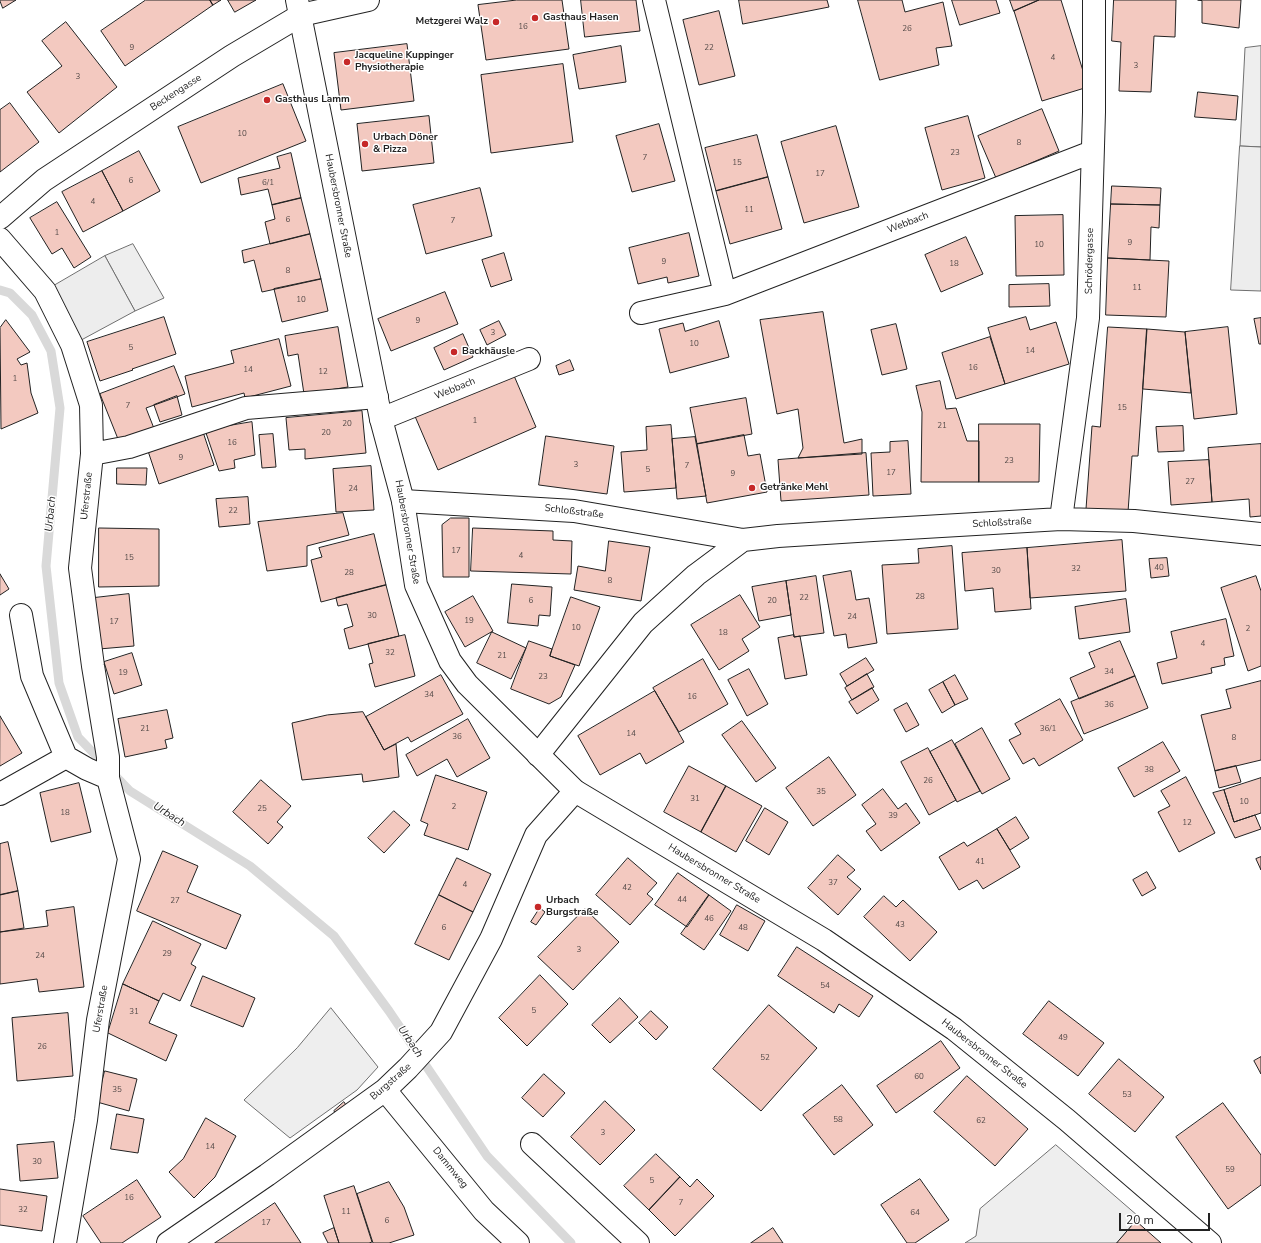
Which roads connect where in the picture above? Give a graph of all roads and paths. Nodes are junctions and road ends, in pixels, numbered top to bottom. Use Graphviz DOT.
graph roads {
  1 [pos="368,0"];
  2 [pos="654,0"];
  3 [pos="1094,0"];
  4 [pos="299,7"];
  5 [pos="1092,152"];
  6 [pos="0,218"];
  7 [pos="0,239"];
  8 [pos="725,294"];
  9 [pos="641,313"];
  10 [pos="529,359"];
  11 [pos="377,396"];
  12 [pos="381,419"];
  13 [pos="92,454"];
  14 [pos="403,501"];
  15 [pos="1061,519"];
  16 [pos="1261,534"];
  17 [pos="743,540"];
  18 [pos="21,615"];
  19 [pos="538,755"];
  20 [pos="66,757"];
  21 [pos="108,767"];
  22 [pos="575,791"];
  23 [pos="0,794"];
  24 [pos="385,1090"];
  25 [pos="532,1144"];
  26 [pos="64,1243"];
  27 [pos="168,1243"];
  28 [pos="518,1243"];
  29 [pos="638,1243"];
  30 [pos="1210,1243"];
  1 -- 4 [label="street, Beckengasse"];
  2 -- 8 [label="street"];
  3 -- 5 [label="street, Schrödergasse"];
  4 -- 6 [label="street, Beckengasse"];
  4 -- 11 [label="street, Haubersbronner Straße"];
  5 -- 8 [label="street, Webbach"];
  5 -- 15 [label="street, Schrödergasse"];
  7 -- 13 [label="street, Uferstraße"];
  8 -- 9 [label="street, Webbach"];
  10 -- 12 [label="street, Webbach"];
  11 -- 12 [label="street, Haubersbronner Straße"];
  11 -- 13 [label="street"];
  12 -- 14 [label="street, Haubersbronner Straße"];
  13 -- 21 [label="street, Uferstraße"];
  14 -- 17 [label="street, Schloßstraße"];
  14 -- 19 [label="street, Haubersbronner Straße"];
  15 -- 16 [label="street, Schloßstraße"];
  15 -- 17 [label="street, Schloßstraße"];
  17 -- 19 [label="street"];
  18 -- 20 [label="street"];
  19 -- 22 [label="street, Haubersbronner Straße"];
  20 -- 21 [label="street"];
  20 -- 23 [label="street"];
  21 -- 26 [label="street, Uferstraße"];
  22 -- 24 [label="street, Burgstraße"];
  22 -- 30 [label="street, Haubersbronner Straße"];
  24 -- 27 [label="street, Burgstraße"];
  24 -- 28 [label="street, Dammweg"];
  25 -- 29 [label="street"];
}
